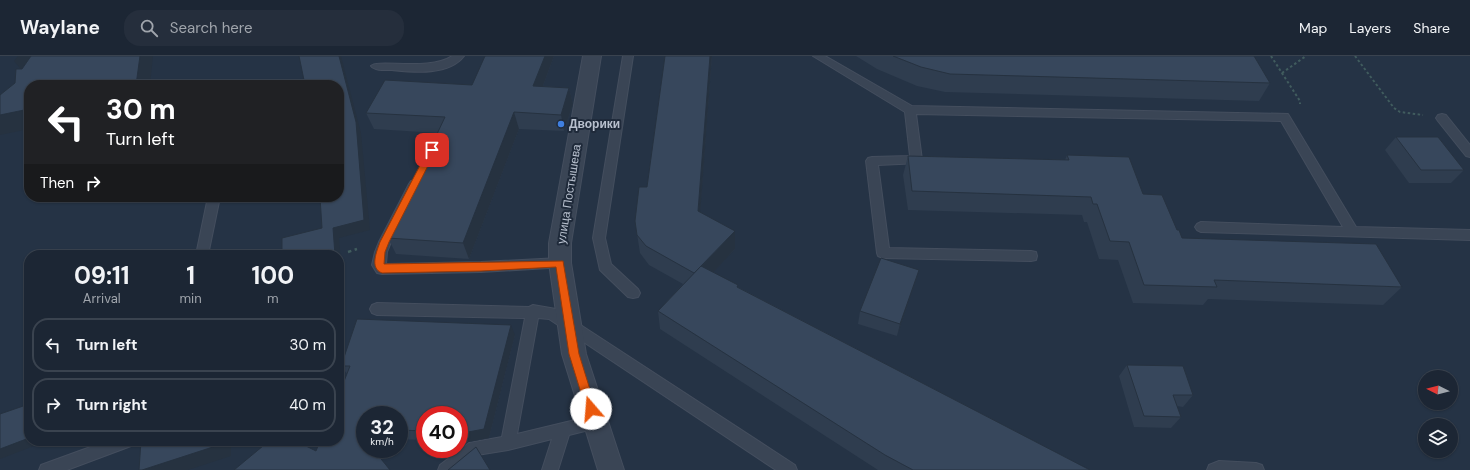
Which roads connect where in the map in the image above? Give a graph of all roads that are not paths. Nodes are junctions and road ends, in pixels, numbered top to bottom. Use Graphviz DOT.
graph roads {
  1 [pos="459,56"];
  2 [pos="592,56"];
  3 [pos="628,56"];
  4 [pos="818,56"];
  5 [pos="376,66"];
  6 [pos="910,110"];
  7 [pos="1442,118"];
  8 [pos="1470,153"];
  9 [pos="421,171"];
  10 [pos="213,202"];
  11 [pos="1201,227"];
  12 [pos="1352,232"];
  13 [pos="1470,235"];
  14 [pos="203,250"];
  15 [pos="1031,256"];
  16 [pos="560,263"];
  17 [pos="633,293"];
  18 [pos="378,309"];
  19 [pos="533,311"];
  20 [pos="569,325"];
  21 [pos="596,422"];
  22 [pos="563,429"];
  23 [pos="508,443"];
  24 [pos="112,446"];
  25 [pos="47,470"];
  26 [pos="446,470"];
  27 [pos="550,470"];
  28 [pos="611,470"];
  29 [pos="789,470"];
  30 [pos="1215,470"];
  31 [pos="1256,470"];
  1 -- 5 [label="lane"];
  2 -- 16 [label="street, улица Постышева"];
  3 -- 17 [label="lane"];
  4 -- 6 [label="lane"];
  6 -- 12 [label="lane"];
  6 -- 15 [label="lane"];
  7 -- 8 [label="lane"];
  9 -- 16 [label="lane"];
  10 -- 14 [label="lane"];
  11 -- 12 [label="lane"];
  12 -- 13 [label="lane"];
  16 -- 20 [label="street, улица Постышева"];
  18 -- 19 [label="lane"];
  19 -- 20 [label="lane"];
  19 -- 23 [label="lane"];
  20 -- 21 [label="street, улица Постышева"];
  20 -- 29 [label="lane"];
  21 -- 22 [label="lane"];
  21 -- 28 [label="street, улица Постышева"];
  22 -- 23 [label="lane"];
  22 -- 27 [label="lane"];
  23 -- 26 [label="lane"];
  24 -- 25 [label="lane"];
  30 -- 31 [label="lane"];
}
